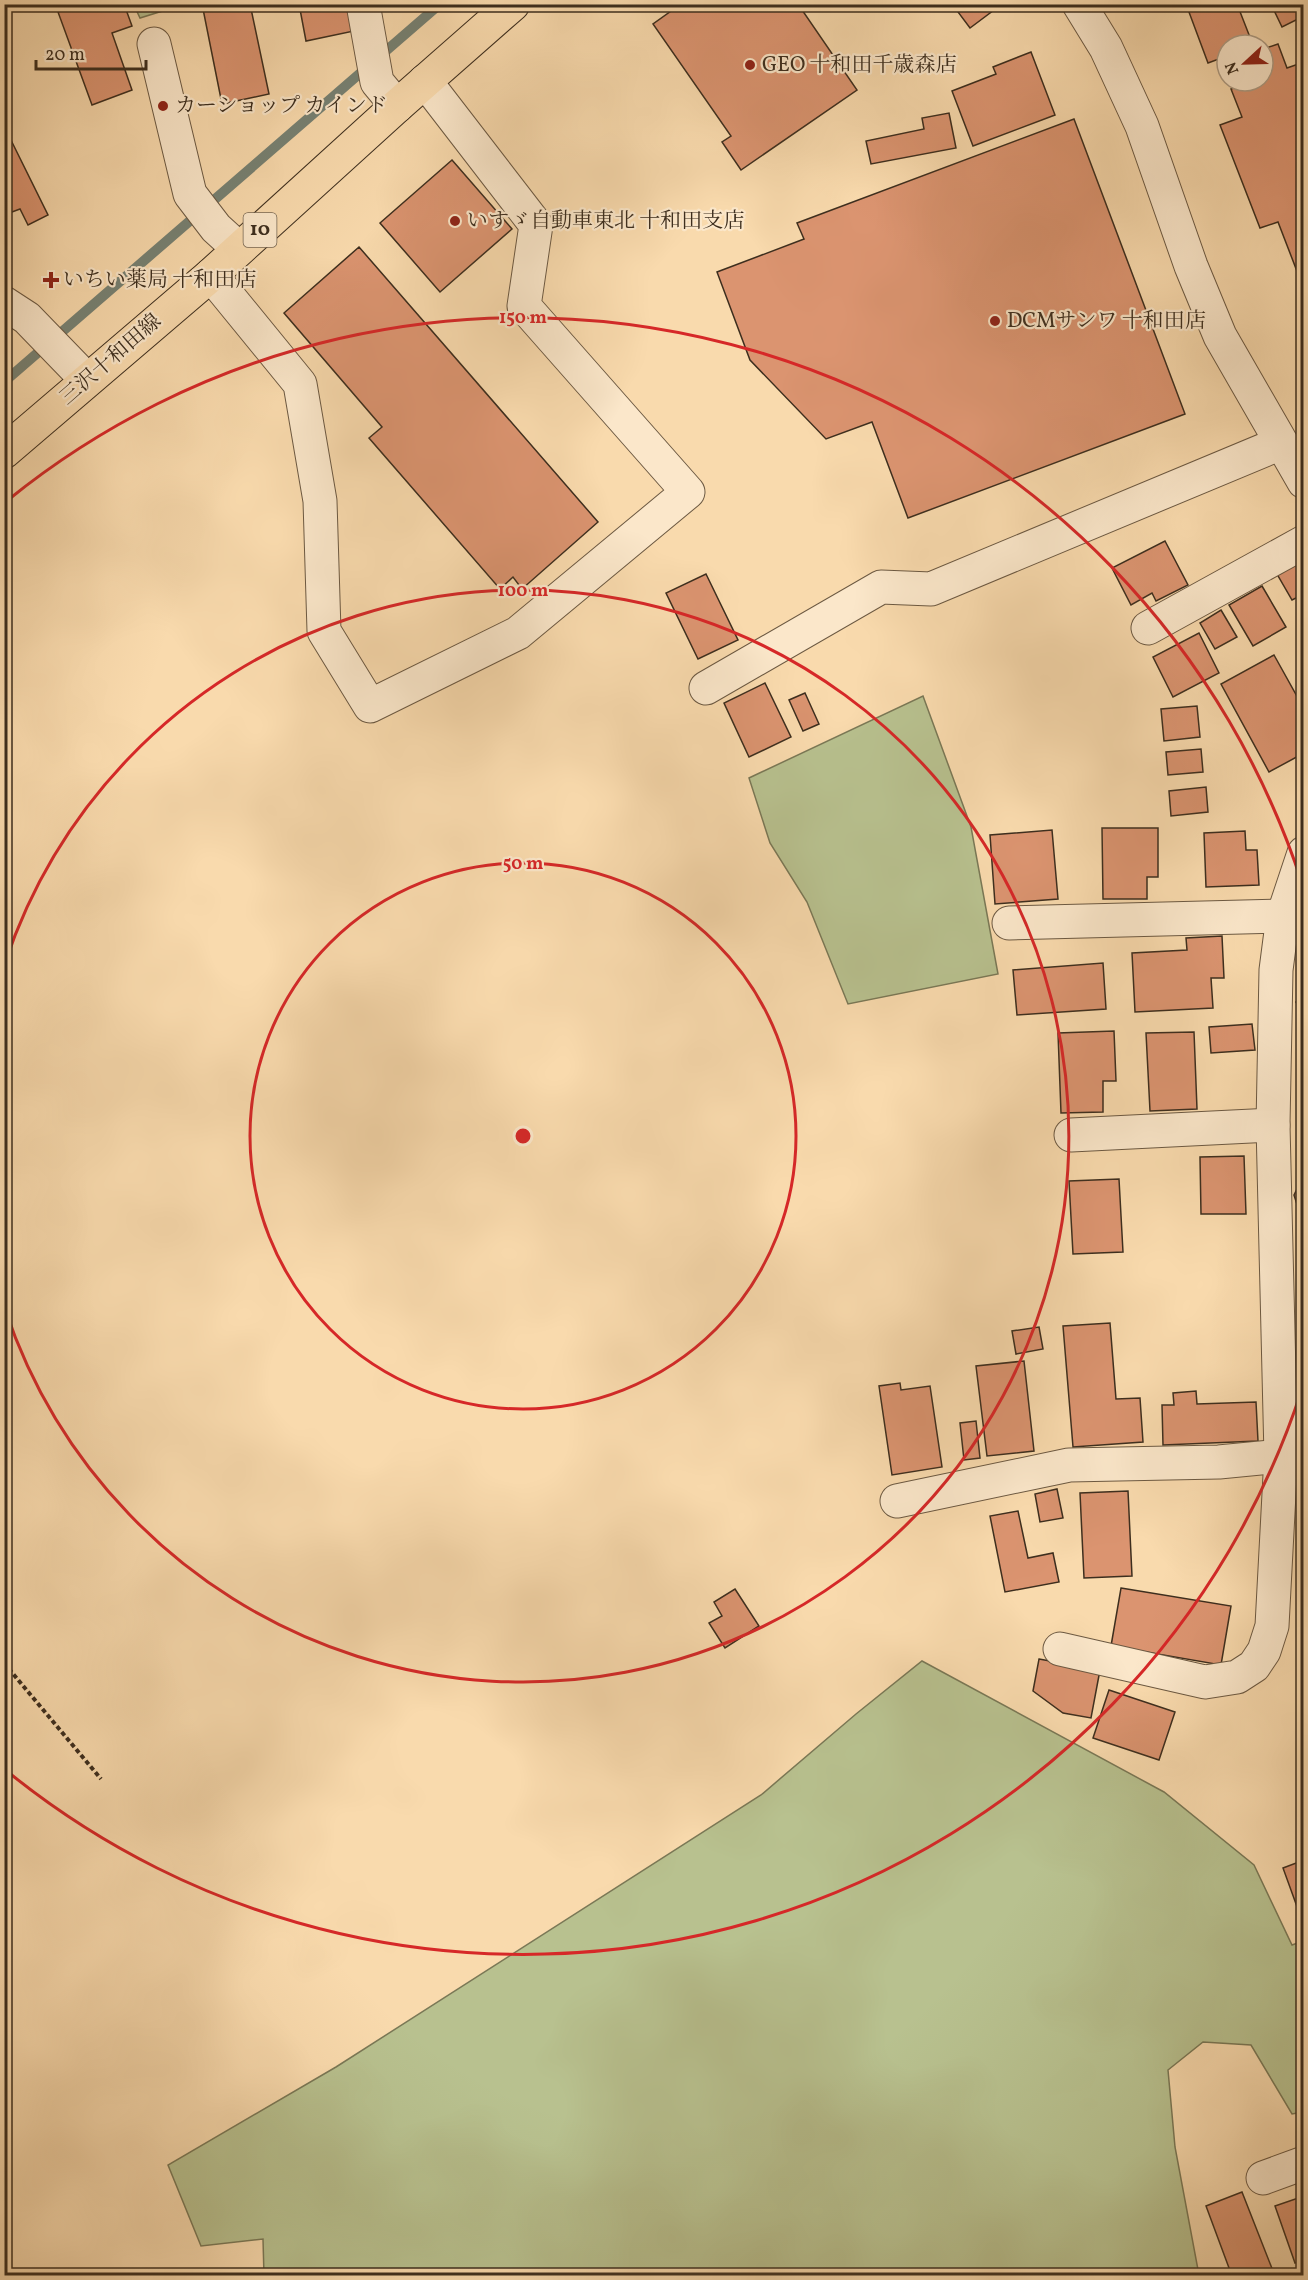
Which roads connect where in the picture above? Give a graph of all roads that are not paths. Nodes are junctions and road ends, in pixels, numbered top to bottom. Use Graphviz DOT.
graph roads {
  1 [pos="363,4"];
  2 [pos="513,4"];
  3 [pos="1079,4"];
  4 [pos="154,44"];
  5 [pos="425,81"];
  6 [pos="397,106"];
  7 [pos="239,249"];
  8 [pos="211,275"];
  9 [pos="5,305"];
  10 [pos="87,380"];
  11 [pos="1281,443"];
  12 [pos="4,452"];
  13 [pos="1304,482"];
  14 [pos="1304,542"];
  15 [pos="1148,628"];
  16 [pos="706,688"];
  17 [pos="1304,853"];
  18 [pos="1283,916"];
  19 [pos="1009,923"];
  20 [pos="1273,1125"];
  21 [pos="1071,1135"];
  22 [pos="1292,1450"];
  23 [pos="897,1501"];
  24 [pos="1060,1649"];
  25 [pos="1304,2163"];
  26 [pos="1263,2178"];
  1 -- 6 [label="street"];
  2 -- 5 [label="main road, 三沢十和田線 / 10"];
  3 -- 11 [label="street"];
  4 -- 7 [label="street"];
  5 -- 6 [label="main road, 三沢十和田線 / 10"];
  5 -- 8 [label="street"];
  6 -- 7 [label="main road, 三沢十和田線 / 10"];
  7 -- 8 [label="main road, 三沢十和田線 / 10"];
  8 -- 10 [label="main road, 三沢十和田線 / 10"];
  9 -- 10 [label="street"];
  10 -- 12 [label="main road, 三沢十和田線 / 10"];
  11 -- 13 [label="street"];
  11 -- 16 [label="street"];
  14 -- 15 [label="street"];
  17 -- 18 [label="street"];
  18 -- 19 [label="street"];
  18 -- 20 [label="street"];
  20 -- 21 [label="street"];
  20 -- 22 [label="street"];
  22 -- 23 [label="street"];
  22 -- 24 [label="street"];
  25 -- 26 [label="street"];
}
